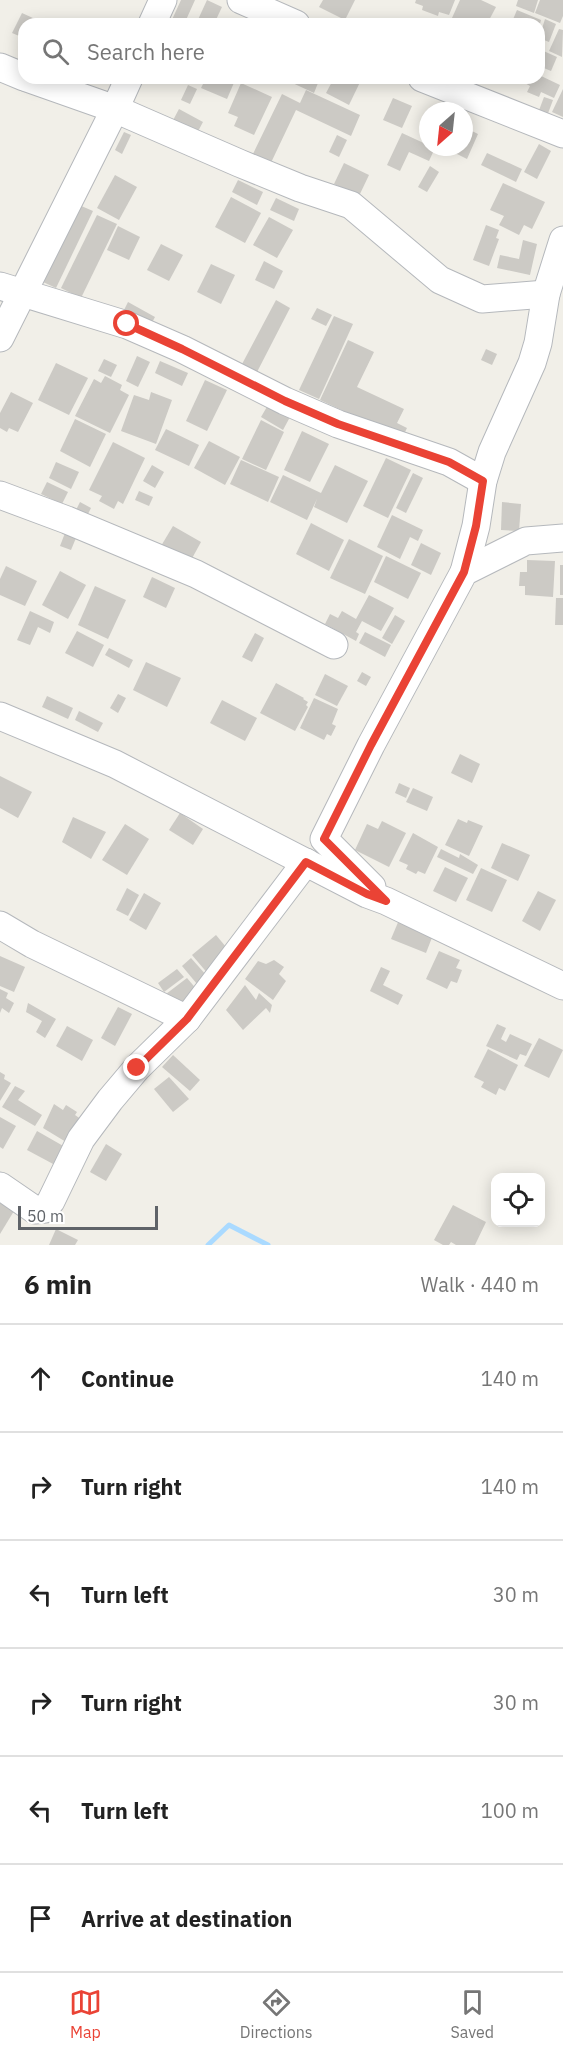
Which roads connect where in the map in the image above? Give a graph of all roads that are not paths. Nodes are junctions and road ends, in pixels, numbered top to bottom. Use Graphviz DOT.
graph roads {
  1 [pos="163,0"];
  2 [pos="241,0"];
  3 [pos="155,18"];
  4 [pos="282,18"];
  5 [pos="0,67"];
  6 [pos="18,74"];
  7 [pos="45,84"];
  8 [pos="126,84"];
  9 [pos="437,84"];
  10 [pos="115,109"];
  11 [pos="563,134"];
  12 [pos="563,240"];
  13 [pos="11,290"];
  14 [pos="546,294"];
  15 [pos="0,338"];
  16 [pos="483,481"];
  17 [pos="0,495"];
  18 [pos="476,526"];
  19 [pos="563,538"];
  20 [pos="526,541"];
  21 [pos="464,572"];
  22 [pos="334,645"];
  23 [pos="0,716"];
  24 [pos="306,862"];
  25 [pos="386,901"];
  26 [pos="0,925"];
  27 [pos="563,986"];
  28 [pos="187,1019"];
  29 [pos="0,1186"];
  1 -- 3 [label="street"];
  2 -- 4 [label="street"];
  5 -- 6 [label="street"];
  7 -- 10 [label="street"];
  8 -- 10 [label="street"];
  9 -- 11 [label="street"];
  10 -- 13 [label="street"];
  10 -- 14 [label="street"];
  12 -- 14 [label="street"];
  13 -- 15 [label="street"];
  13 -- 16 [label="street"];
  14 -- 16 [label="street"];
  16 -- 18 [label="street"];
  17 -- 22 [label="street"];
  18 -- 20 [label="street"];
  18 -- 21 [label="street"];
  19 -- 20 [label="street"];
  20 -- 21 [label="street"];
  21 -- 25 [label="street"];
  23 -- 24 [label="street"];
  24 -- 25 [label="street"];
  24 -- 28 [label="street"];
  25 -- 27 [label="street"];
  26 -- 28 [label="street"];
  28 -- 29 [label="street"];
}
